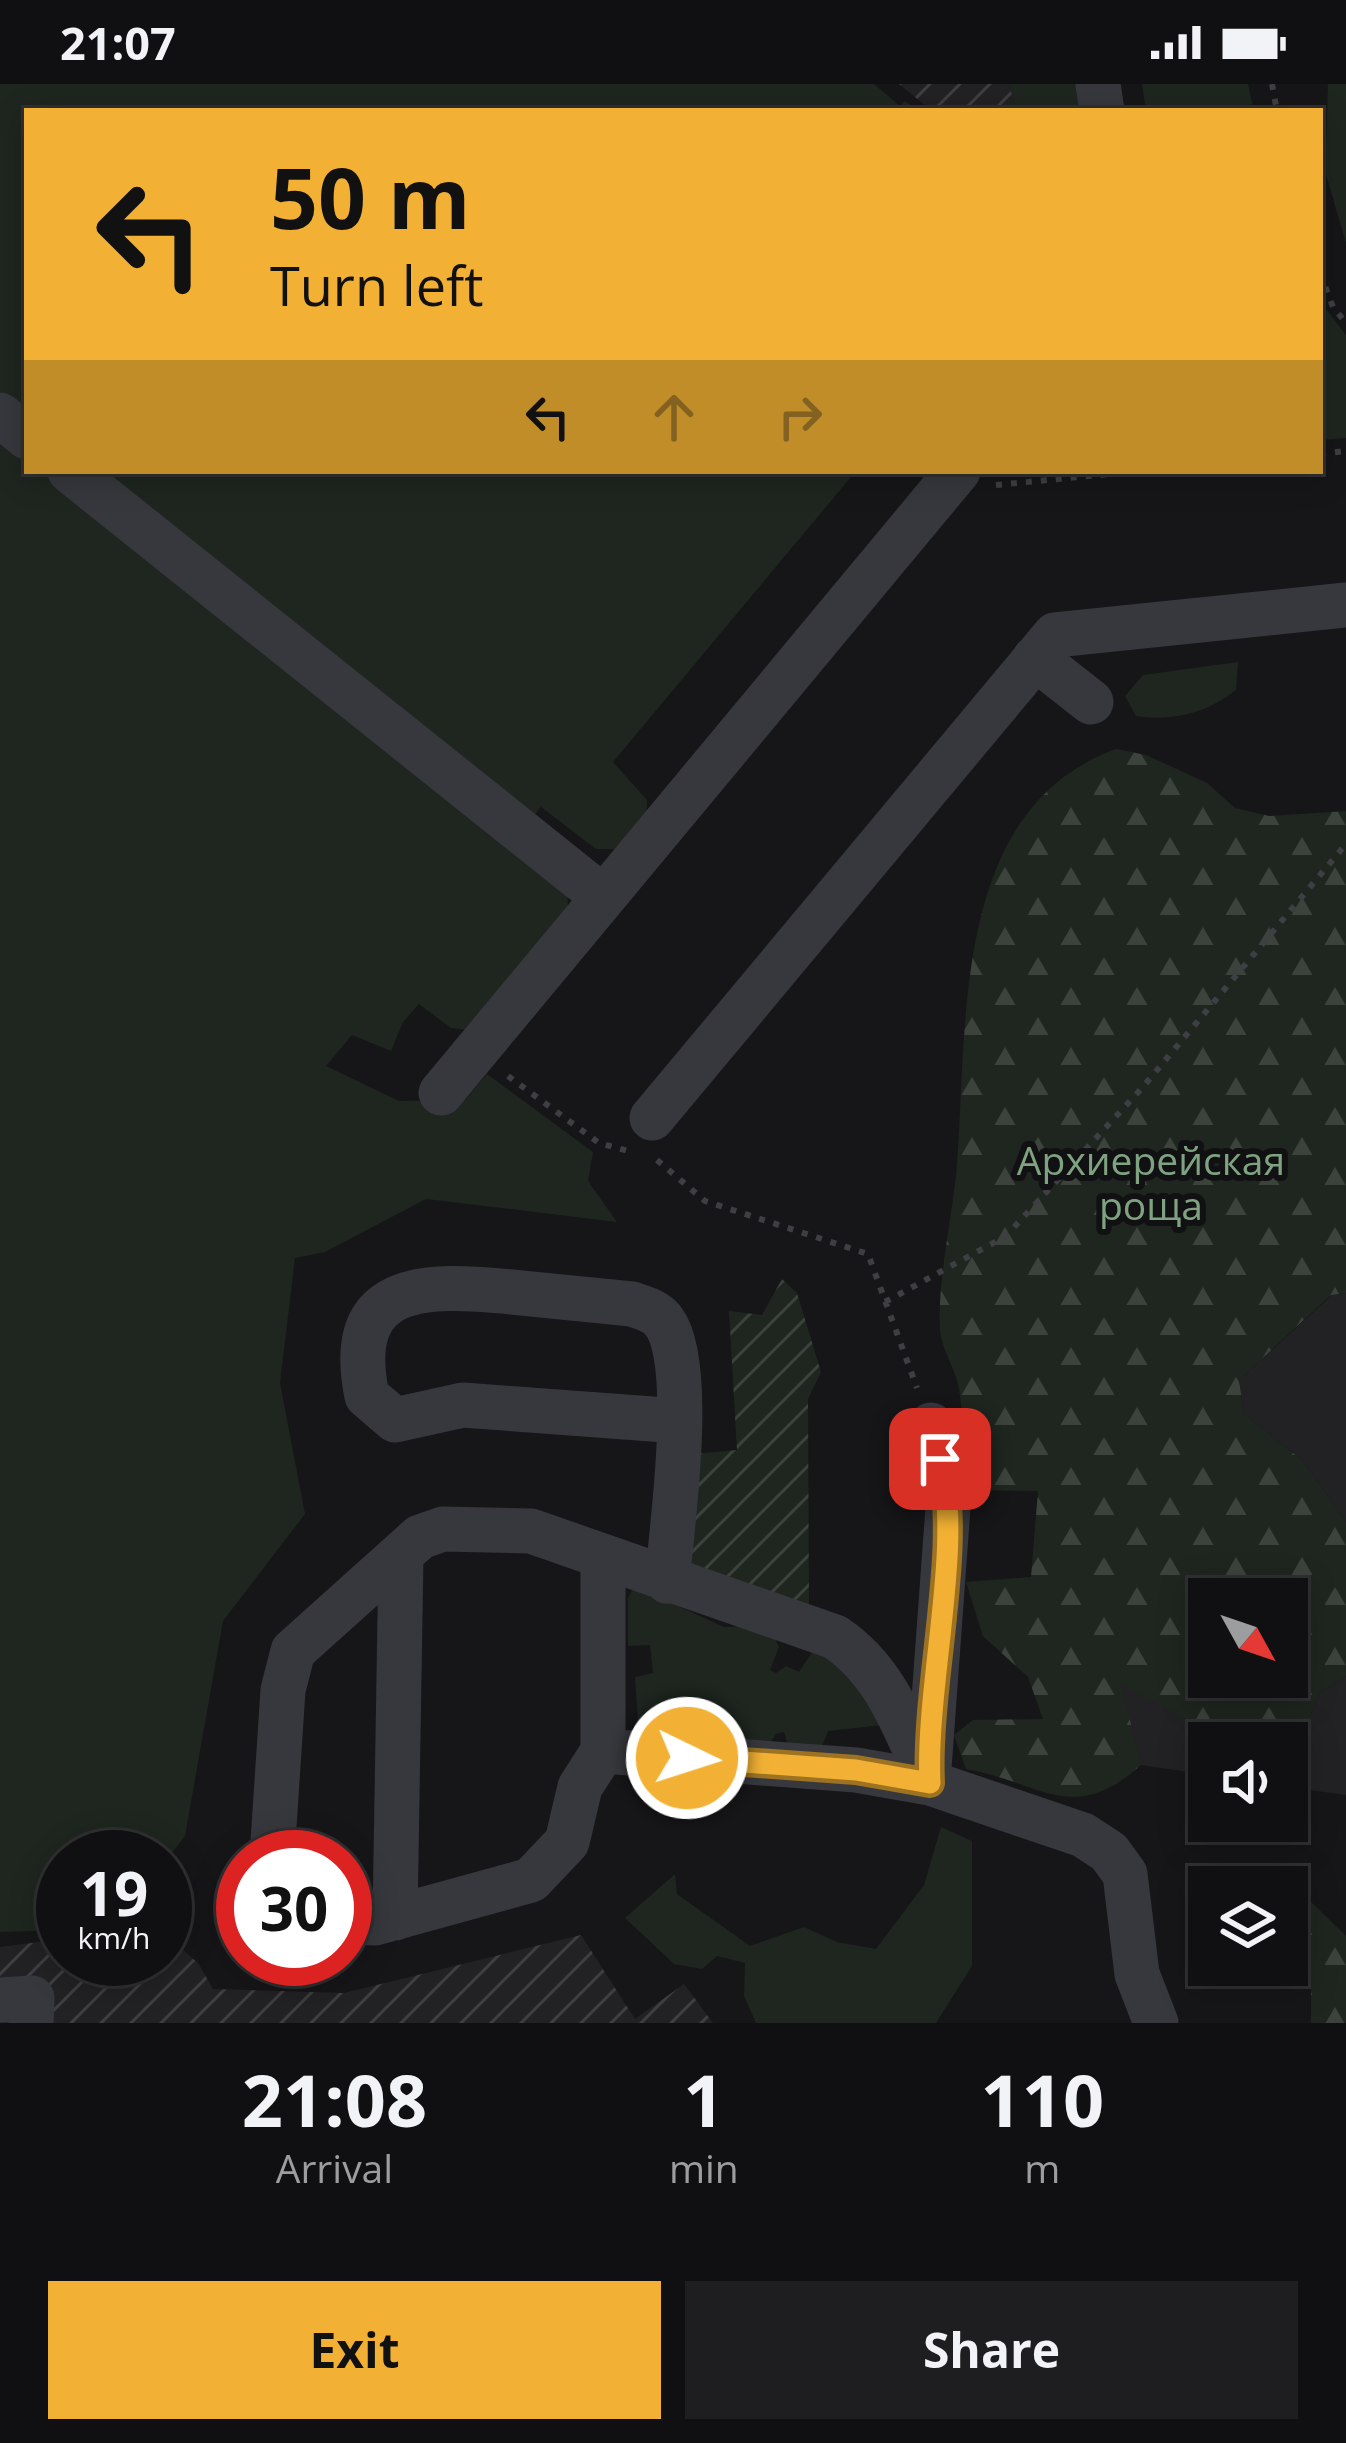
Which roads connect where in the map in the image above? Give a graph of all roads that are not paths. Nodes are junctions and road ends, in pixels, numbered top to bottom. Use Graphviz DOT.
graph roads {
  1 [pos="0,415"];
  2 [pos="24,435"];
  3 [pos="74,474"];
  4 [pos="956,474"];
  5 [pos="1346,605"];
  6 [pos="1035,658"];
  7 [pos="1090,702"];
  8 [pos="603,897"];
  9 [pos="441,1093"];
  10 [pos="652,1118"];
  11 [pos="679,1421"];
  12 [pos="931,1425"];
  13 [pos="401,1556"];
  14 [pos="603,1560"];
  15 [pos="667,1581"];
  16 [pos="603,1751"];
  17 [pos="930,1783"];
  18 [pos="274,1830"];
  19 [pos="395,1918"];
  20 [pos="372,1920"];
  21 [pos="0,2000"];
  22 [pos="32,2023"];
  23 [pos="1156,2023"];
  1 -- 2 [label="street"];
  3 -- 8 [label="street"];
  4 -- 8 [label="street"];
  5 -- 6 [label="street"];
  6 -- 7 [label="street"];
  6 -- 10 [label="street"];
  8 -- 9 [label="street"];
  11 -- 11 [label="street"];
  11 -- 15 [label="street"];
  12 -- 17 [label="street"];
  13 -- 14 [label="street"];
  13 -- 18 [label="street"];
  13 -- 19 [label="street"];
  14 -- 15 [label="street"];
  14 -- 16 [label="street"];
  15 -- 17 [label="street"];
  16 -- 17 [label="street"];
  16 -- 19 [label="street"];
  17 -- 23 [label="street"];
  19 -- 20 [label="street"];
  21 -- 22 [label="street"];
}
